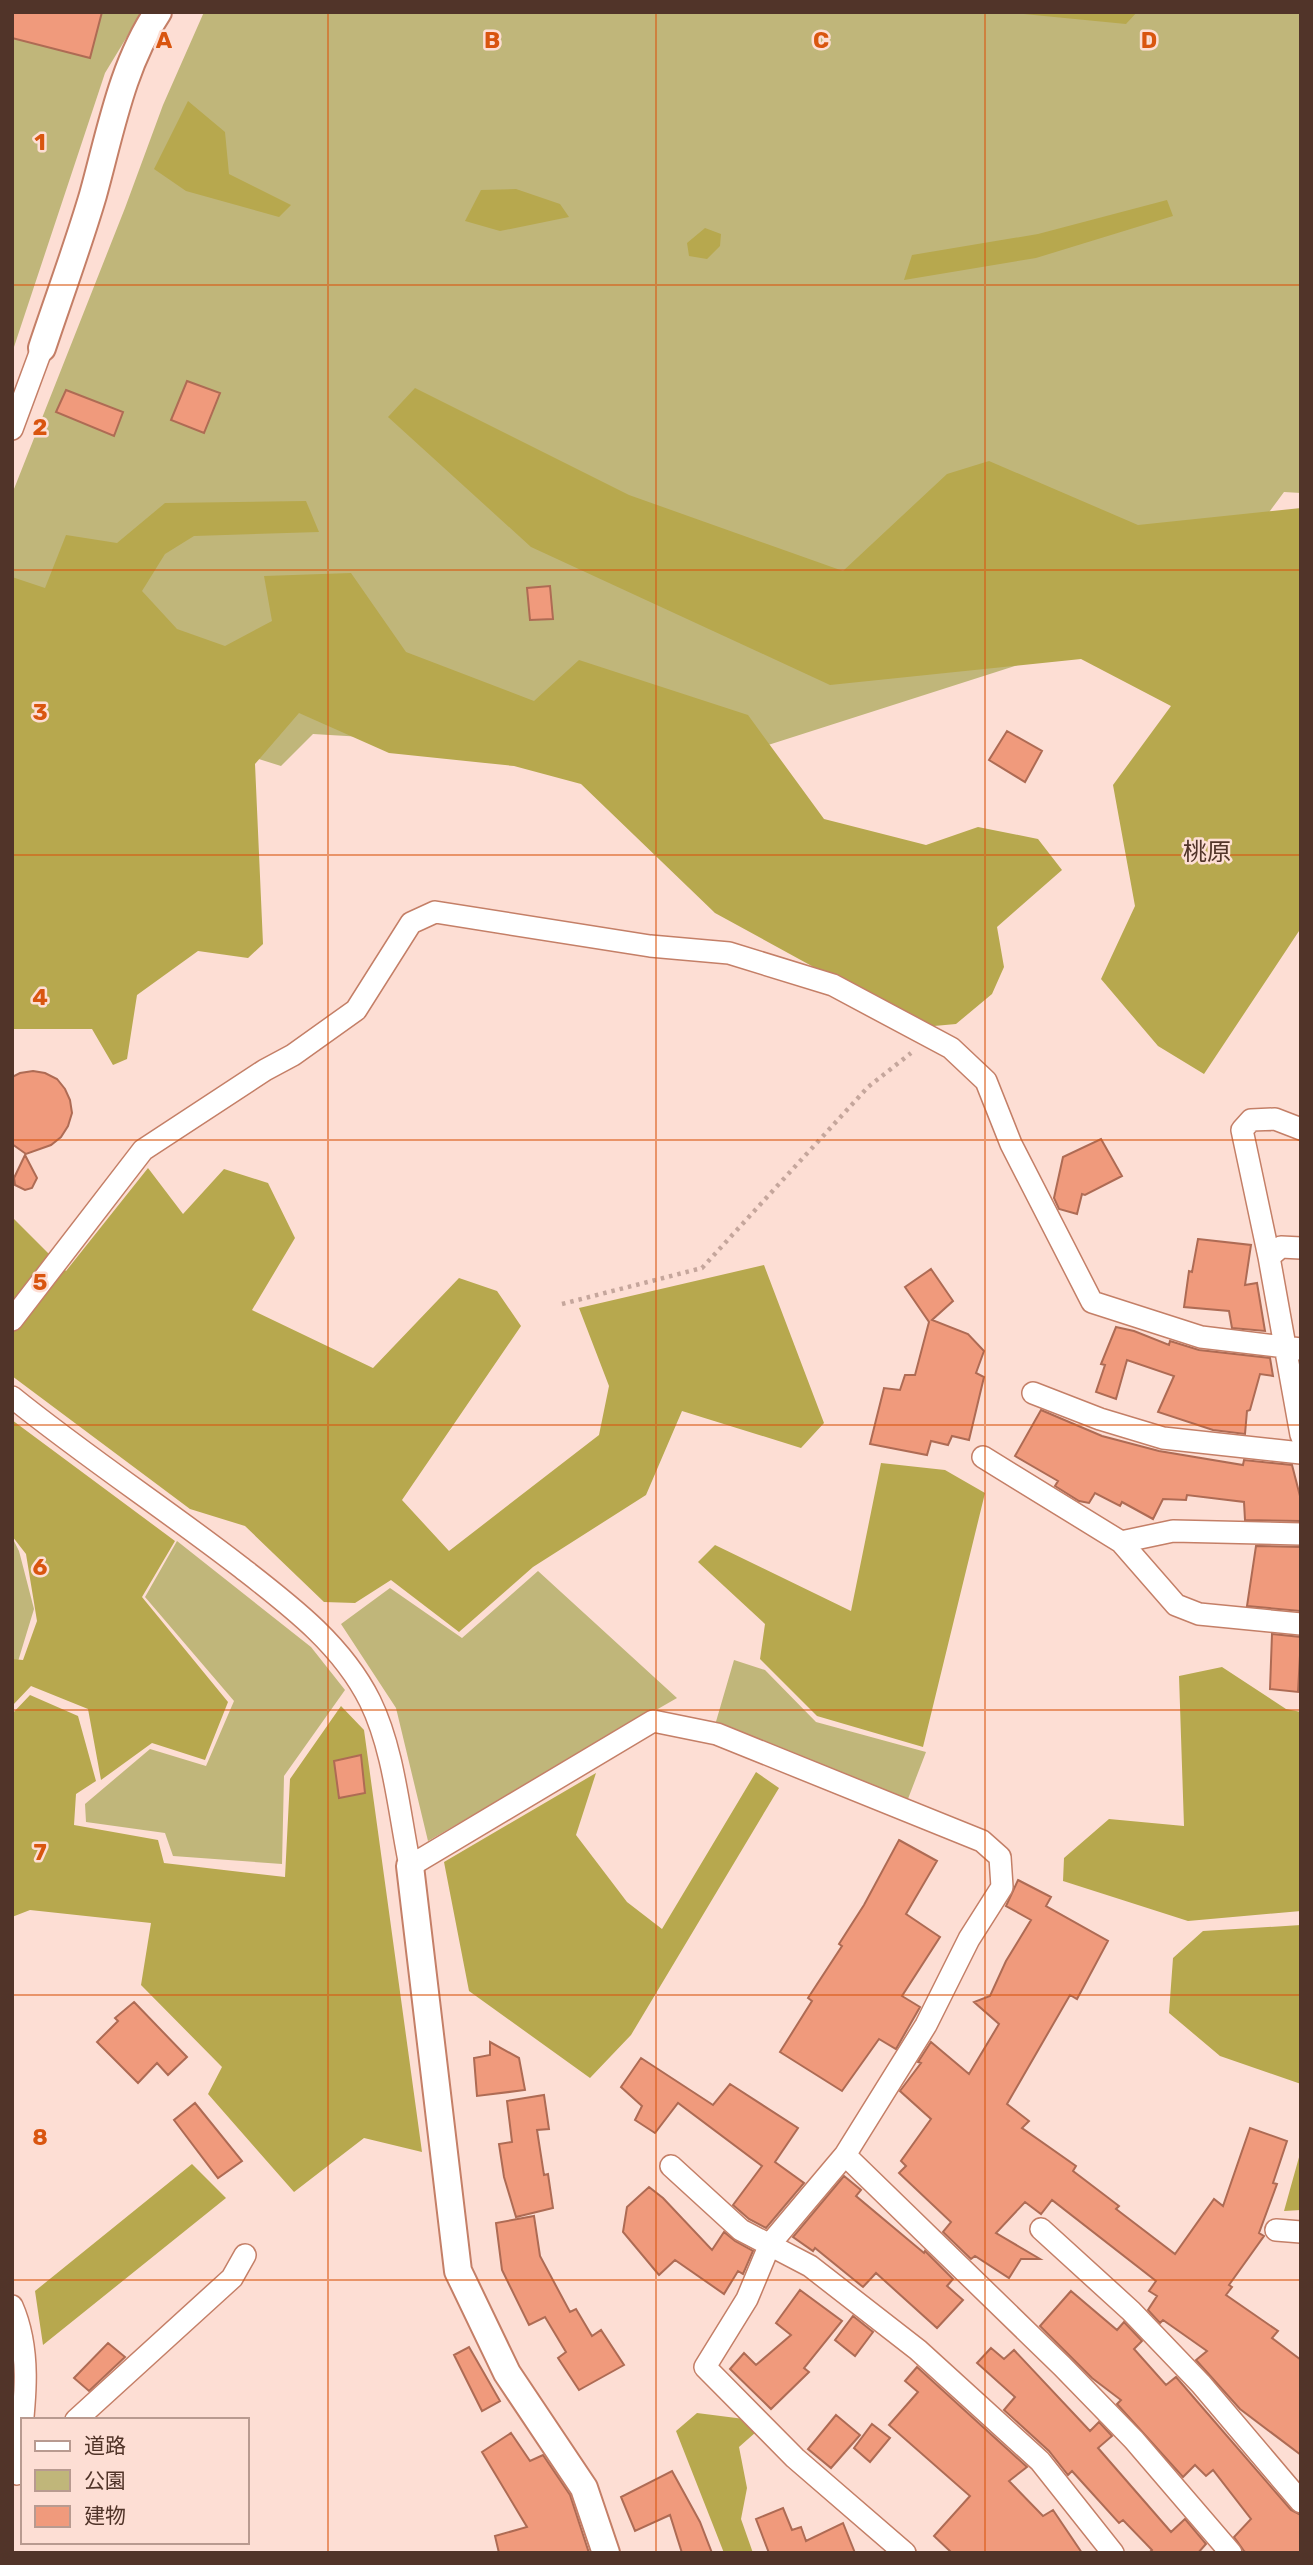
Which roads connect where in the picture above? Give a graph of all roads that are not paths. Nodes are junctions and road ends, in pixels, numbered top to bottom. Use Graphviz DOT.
graph roads {
  1 [pos="158,12"];
  2 [pos="42,348"];
  3 [pos="12,429"];
  4 [pos="1301,1129"];
  5 [pos="1301,1248"];
  6 [pos="1269,1257"];
  7 [pos="12,1320"];
  8 [pos="1292,1348"];
  9 [pos="1033,1393"];
  10 [pos="12,1397"];
  11 [pos="1301,1435"];
  12 [pos="1301,1453"];
  13 [pos="983,1457"];
  14 [pos="1301,1534"];
  15 [pos="1121,1542"];
  16 [pos="1301,1624"];
  17 [pos="410,1866"];
  18 [pos="845,2155"];
  19 [pos="671,2166"];
  20 [pos="1041,2229"];
  21 [pos="1276,2230"];
  22 [pos="1301,2232"];
  23 [pos="771,2244"];
  24 [pos="245,2255"];
  25 [pos="12,2306"];
  26 [pos="22,2418"];
  27 [pos="78,2418"];
  28 [pos="21,2426"];
  29 [pos="17,2473"];
  30 [pos="1301,2502"];
  31 [pos="606,2553"];
  32 [pos="905,2553"];
  33 [pos="1113,2553"];
  34 [pos="1231,2553"];
  1 -- 2 [label="street"];
  2 -- 3 [label="street"];
  4 -- 6 [label="street"];
  5 -- 6 [label="street"];
  6 -- 8 [label="street"];
  7 -- 8 [label="street"];
  8 -- 11 [label="street"];
  9 -- 12 [label="street"];
  10 -- 17 [label="street"];
  13 -- 15 [label="street"];
  14 -- 15 [label="street"];
  15 -- 16 [label="street"];
  17 -- 18 [label="street"];
  17 -- 31 [label="street"];
  18 -- 23 [label="street"];
  18 -- 34 [label="street"];
  19 -- 23 [label="street"];
  20 -- 30 [label="street"];
  21 -- 22 [label="street"];
  23 -- 32 [label="street"];
  23 -- 33 [label="street"];
  24 -- 27 [label="street"];
  25 -- 26 [label="street"];
  28 -- 29 [label="street"];
}
